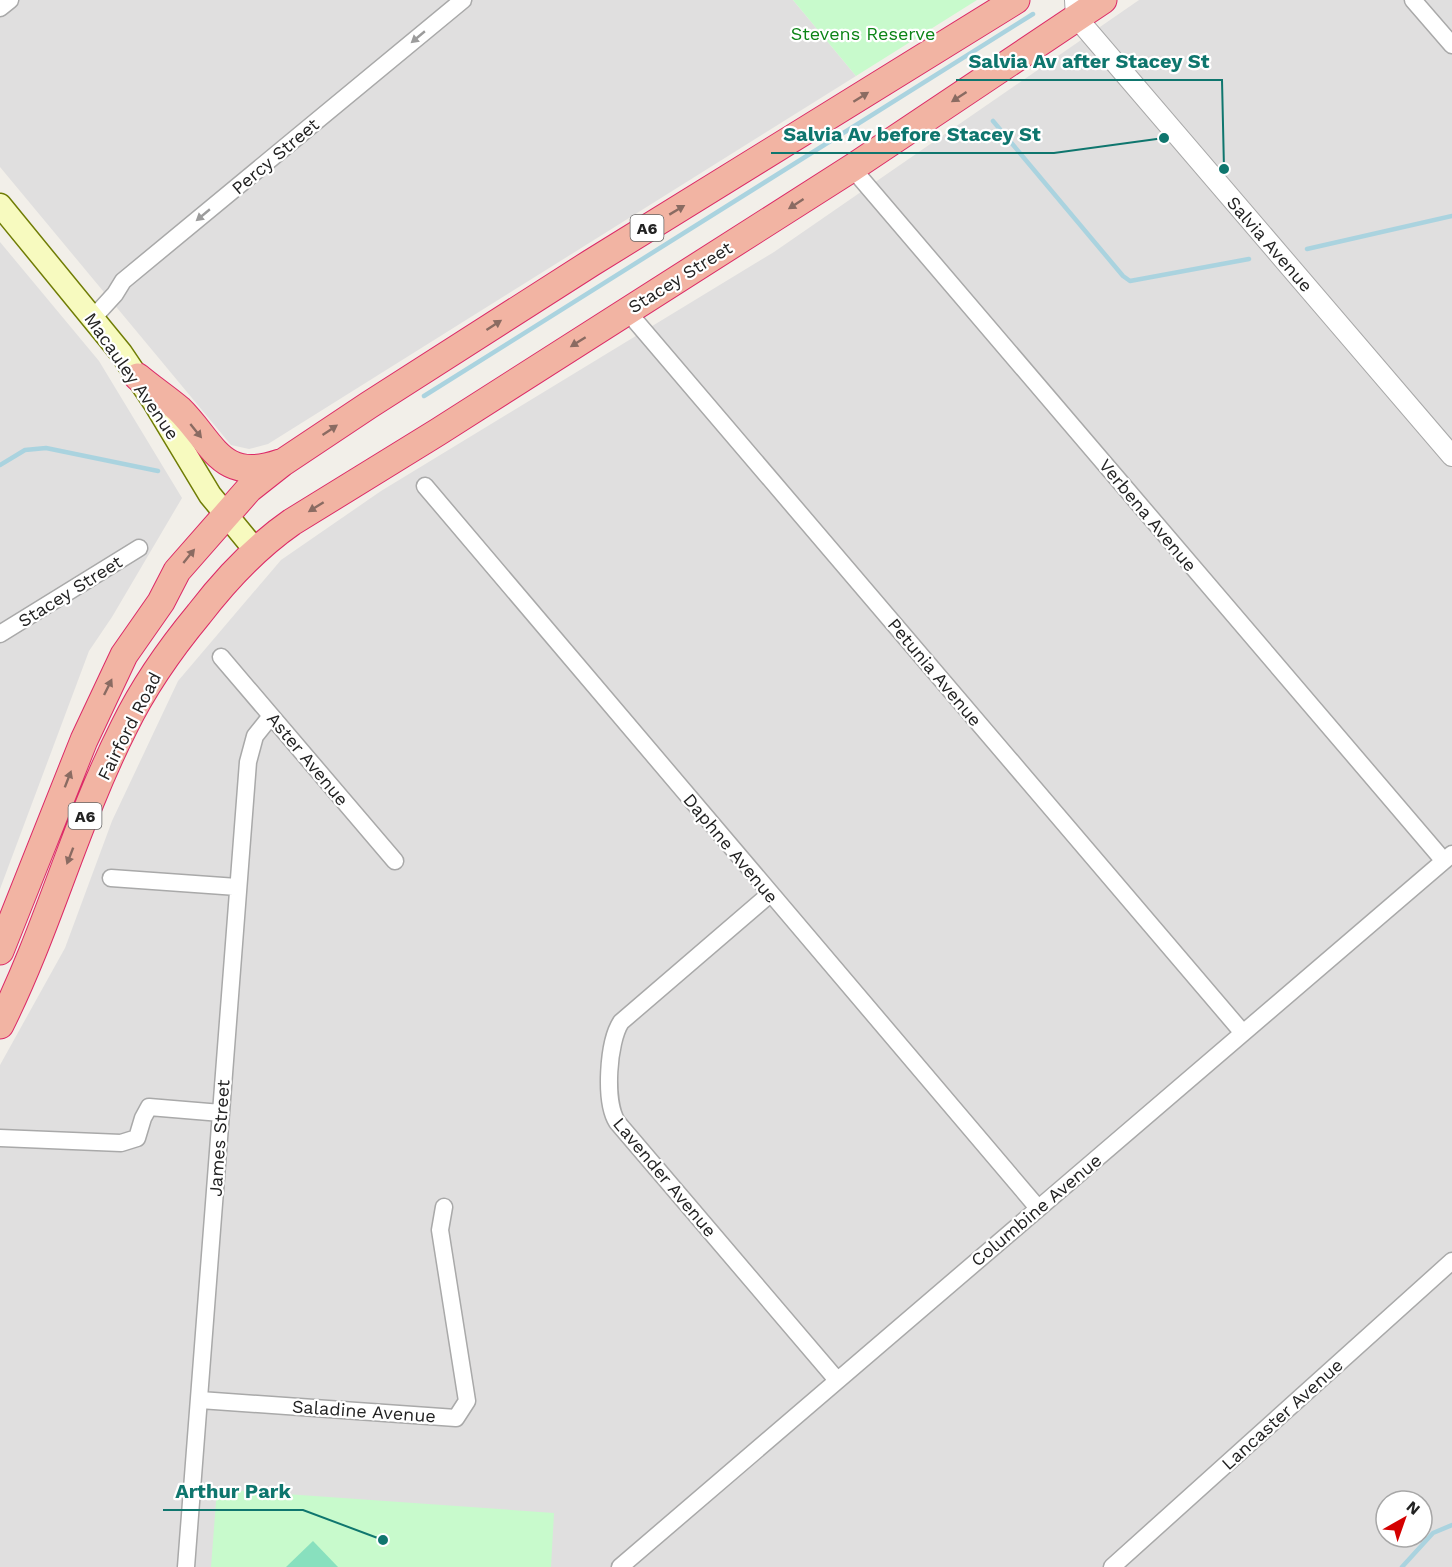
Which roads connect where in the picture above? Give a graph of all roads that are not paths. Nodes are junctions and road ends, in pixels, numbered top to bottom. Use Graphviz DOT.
graph roads {
  1 [pos="10,0"];
  2 [pos="463,0"];
  3 [pos="1016,0"];
  4 [pos="1103,0"];
  5 [pos="1413,0"];
  6 [pos="1076,8"];
  7 [pos="0,9"];
  8 [pos="1452,45"];
  9 [pos="852,168"];
  10 [pos="0,205"];
  11 [pos="627,311"];
  12 [pos="93,318"];
  13 [pos="138,377"];
  14 [pos="1452,456"];
  15 [pos="282,463"];
  16 [pos="425,486"];
  17 [pos="226,516"];
  18 [pos="139,548"];
  19 [pos="256,551"];
  20 [pos="0,634"];
  21 [pos="221,657"];
  22 [pos="271,716"];
  23 [pos="1448,858"];
  24 [pos="395,861"];
  25 [pos="111,878"];
  26 [pos="237,887"];
  27 [pos="770,894"];
  28 [pos="0,951"];
  29 [pos="0,1025"];
  30 [pos="1243,1033"];
  31 [pos="221,1113"];
  32 [pos="0,1138"];
  33 [pos="444,1207"];
  34 [pos="1038,1208"];
  35 [pos="1452,1261"];
  36 [pos="837,1380"];
  37 [pos="200,1400"];
  38 [pos="186,1567"];
  39 [pos="620,1567"];
  40 [pos="1112,1567"];
  1 -- 7 [label="street"];
  2 -- 12 [label="street, Percy Street, one-way"];
  15 -- 3 [label="highway, A6, one-way"];
  4 -- 6 [label="highway, Stacey Street / A6"];
  5 -- 8 [label="street"];
  6 -- 9 [label="highway, Stacey Street / A6, one-way"];
  6 -- 14 [label="street, Salvia Avenue"];
  9 -- 11 [label="highway, Stacey Street / A6, one-way"];
  9 -- 23 [label="street, Verbena Avenue"];
  10 -- 12 [label="main road, Macauley Avenue"];
  11 -- 19 [label="highway, Stacey Street / A6, one-way"];
  11 -- 30 [label="street, Petunia Avenue"];
  12 -- 13 [label="main road, Macauley Avenue"];
  13 -- 15 [label="highway, one-way"];
  13 -- 17 [label="main road, Macauley Avenue"];
  15 -- 17 [label="highway, A6"];
  16 -- 27 [label="street, Daphne Avenue"];
  17 -- 19 [label="main road, Macauley Avenue"];
  28 -- 17 [label="highway, Fairford Road / A6, one-way"];
  18 -- 20 [label="street, Stacey Street"];
  19 -- 29 [label="highway, Fairford Road / A6, one-way"];
  21 -- 22 [label="street, Aster Avenue"];
  22 -- 24 [label="street, Aster Avenue"];
  22 -- 26 [label="street, James Street"];
  23 -- 30 [label="street, Columbine Avenue"];
  25 -- 26 [label="street"];
  26 -- 31 [label="street, James Street"];
  27 -- 34 [label="street, Daphne Avenue"];
  27 -- 36 [label="street, Lavender Avenue"];
  30 -- 34 [label="street, Columbine Avenue"];
  31 -- 32 [label="street"];
  31 -- 37 [label="street, James Street"];
  33 -- 37 [label="street, Saladine Avenue"];
  34 -- 36 [label="street, Columbine Avenue"];
  35 -- 40 [label="street, Lancaster Avenue"];
  36 -- 39 [label="street, Columbine Avenue"];
  37 -- 38 [label="street, James Street"];
}
